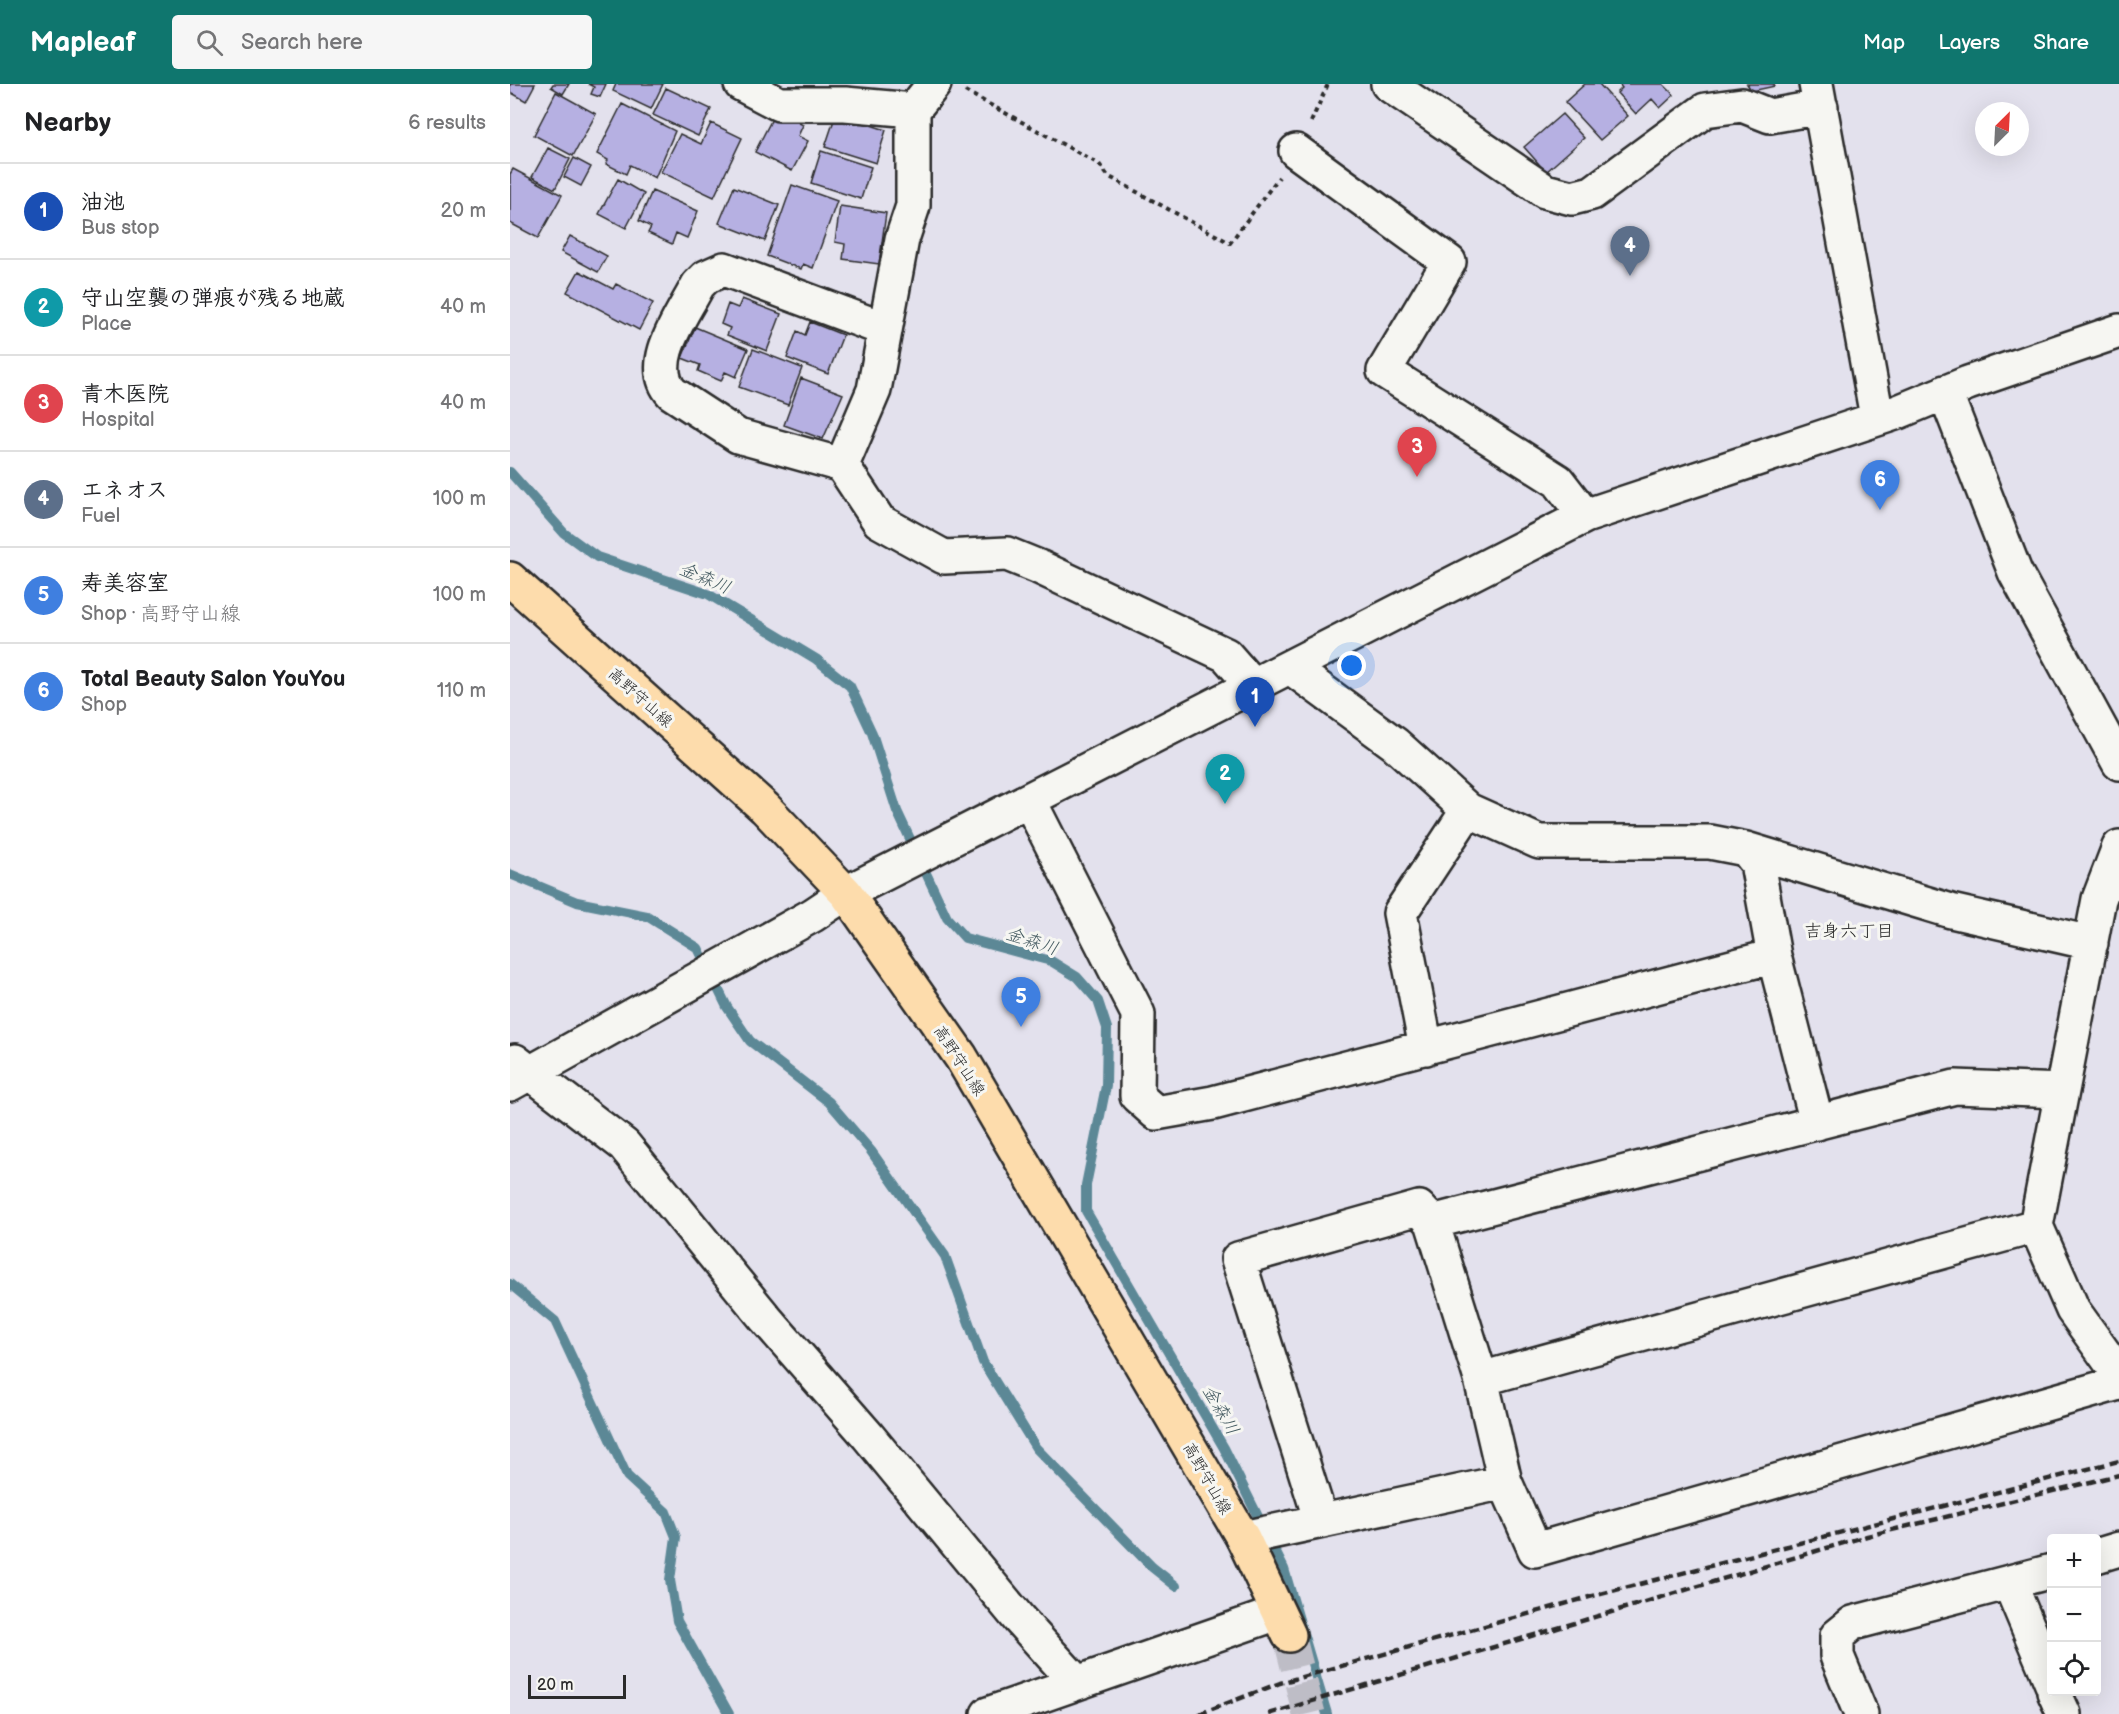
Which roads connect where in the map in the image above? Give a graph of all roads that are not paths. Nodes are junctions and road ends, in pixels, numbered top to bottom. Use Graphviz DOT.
graph roads {
  1 [pos="741,84"];
  2 [pos="1388,84"];
  3 [pos="947,87"];
  4 [pos="1819,96"];
  5 [pos="914,110"];
  6 [pos="1296,151"];
  7 [pos="884,329"];
  8 [pos="2119,331"];
  9 [pos="1945,392"];
  10 [pos="1877,417"];
  11 [pos="842,465"];
  12 [pos="1585,516"];
  13 [pos="510,579"];
  14 [pos="1290,667"];
  15 [pos="1254,687"];
  16 [pos="2115,746"];
  17 [pos="1029,800"];
  18 [pos="1468,810"];
  19 [pos="2119,847"];
  20 [pos="1746,849"];
  21 [pos="846,893"];
  22 [pos="2091,943"];
  23 [pos="1774,956"];
  24 [pos="1425,1047"];
  25 [pos="517,1071"];
  26 [pos="2062,1091"];
  27 [pos="1817,1123"];
  28 [pos="1432,1222"];
  29 [pos="2036,1226"];
  30 [pos="2119,1374"];
  31 [pos="1481,1379"];
  32 [pos="2119,1383"];
  33 [pos="1505,1482"];
  34 [pos="1321,1521"];
  35 [pos="1260,1534"];
  36 [pos="2119,1549"];
  37 [pos="2101,1555"];
  38 [pos="2047,1573"];
  39 [pos="2010,1584"];
  40 [pos="1283,1624"];
  41 [pos="2047,1672"];
  42 [pos="1077,1683"];
  43 [pos="2056,1696"];
  44 [pos="988,1714"];
  45 [pos="1861,1714"];
  46 [pos="2064,1714"];
  1 -- 5 [label="street"];
  2 -- 4 [label="street"];
  3 -- 5 [label="street"];
  4 -- 10 [label="street"];
  5 -- 7 [label="street"];
  6 -- 12 [label="street"];
  7 -- 11 [label="street"];
  7 -- 11 [label="street"];
  8 -- 9 [label="street"];
  9 -- 10 [label="street"];
  9 -- 16 [label="street"];
  10 -- 12 [label="street"];
  11 -- 15 [label="street"];
  12 -- 14 [label="street"];
  13 -- 21 [label="main road, 高野守山線"];
  14 -- 15 [label="street"];
  14 -- 18 [label="street"];
  15 -- 17 [label="street"];
  17 -- 21 [label="street"];
  17 -- 24 [label="street"];
  18 -- 20 [label="street"];
  18 -- 24 [label="street"];
  19 -- 22 [label="street"];
  20 -- 22 [label="street"];
  20 -- 23 [label="street"];
  21 -- 25 [label="street"];
  21 -- 35 [label="main road, 高野守山線"];
  22 -- 26 [label="street"];
  23 -- 24 [label="street"];
  23 -- 27 [label="street"];
  25 -- 42 [label="street"];
  26 -- 27 [label="street"];
  26 -- 29 [label="street"];
  27 -- 28 [label="street"];
  28 -- 31 [label="street"];
  28 -- 34 [label="street"];
  29 -- 30 [label="street"];
  29 -- 31 [label="street"];
  31 -- 33 [label="street"];
  32 -- 33 [label="street"];
  33 -- 34 [label="street"];
  34 -- 35 [label="street"];
  35 -- 40 [label="main road, 高野守山線"];
  36 -- 37 [label="street"];
  38 -- 39 [label="street"];
  39 -- 41 [label="street"];
  39 -- 45 [label="street"];
  40 -- 42 [label="street"];
  42 -- 44 [label="street"];
  43 -- 46 [label="street"];
}
